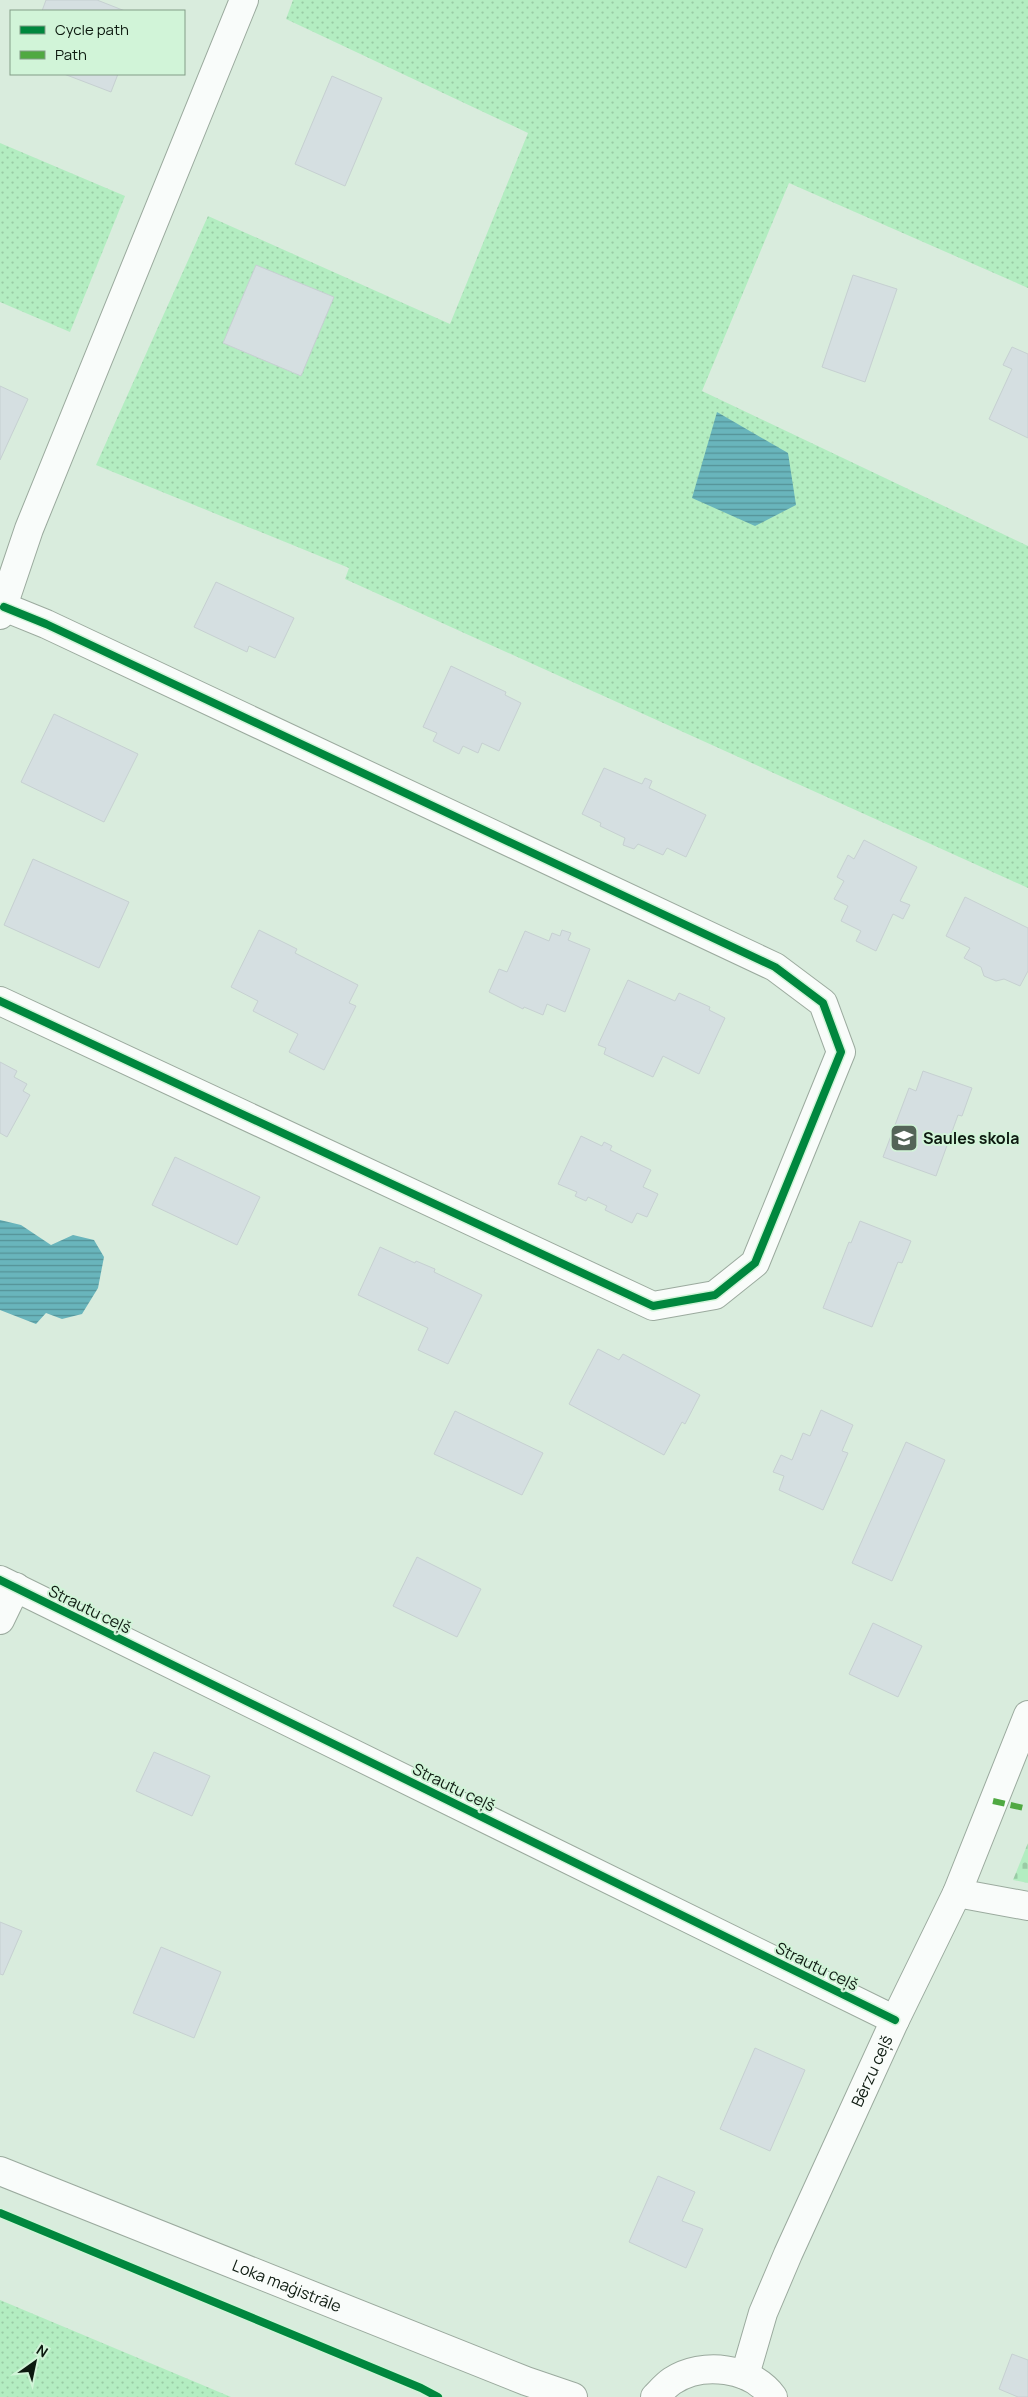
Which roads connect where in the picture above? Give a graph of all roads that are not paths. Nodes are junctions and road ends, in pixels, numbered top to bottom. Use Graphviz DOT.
graph roads {
  1 [pos="244,0"];
  2 [pos="2,611"];
  3 [pos="0,1001"];
  4 [pos="8,1584"];
  5 [pos="0,1620"];
  6 [pos="1028,1715"];
  7 [pos="957,1893"];
  8 [pos="1028,1906"];
  9 [pos="895,2020"];
  10 [pos="0,2171"];
  11 [pos="745,2375"];
  12 [pos="573,2397"];
  13 [pos="655,2397"];
  14 [pos="773,2397"];
  1 -- 2 [label="street"];
  2 -- 3 [label="street"];
  4 -- 5 [label="street"];
  4 -- 9 [label="street, Strautu ceļš"];
  6 -- 7 [label="street, Bērzu ceļš"];
  7 -- 8 [label="street"];
  7 -- 9 [label="street, Bērzu ceļš"];
  9 -- 11 [label="street, Bērzu ceļš"];
  10 -- 12 [label="street, Loka maģistrāle"];
  11 -- 13 [label="street"];
  11 -- 14 [label="street"];
}
